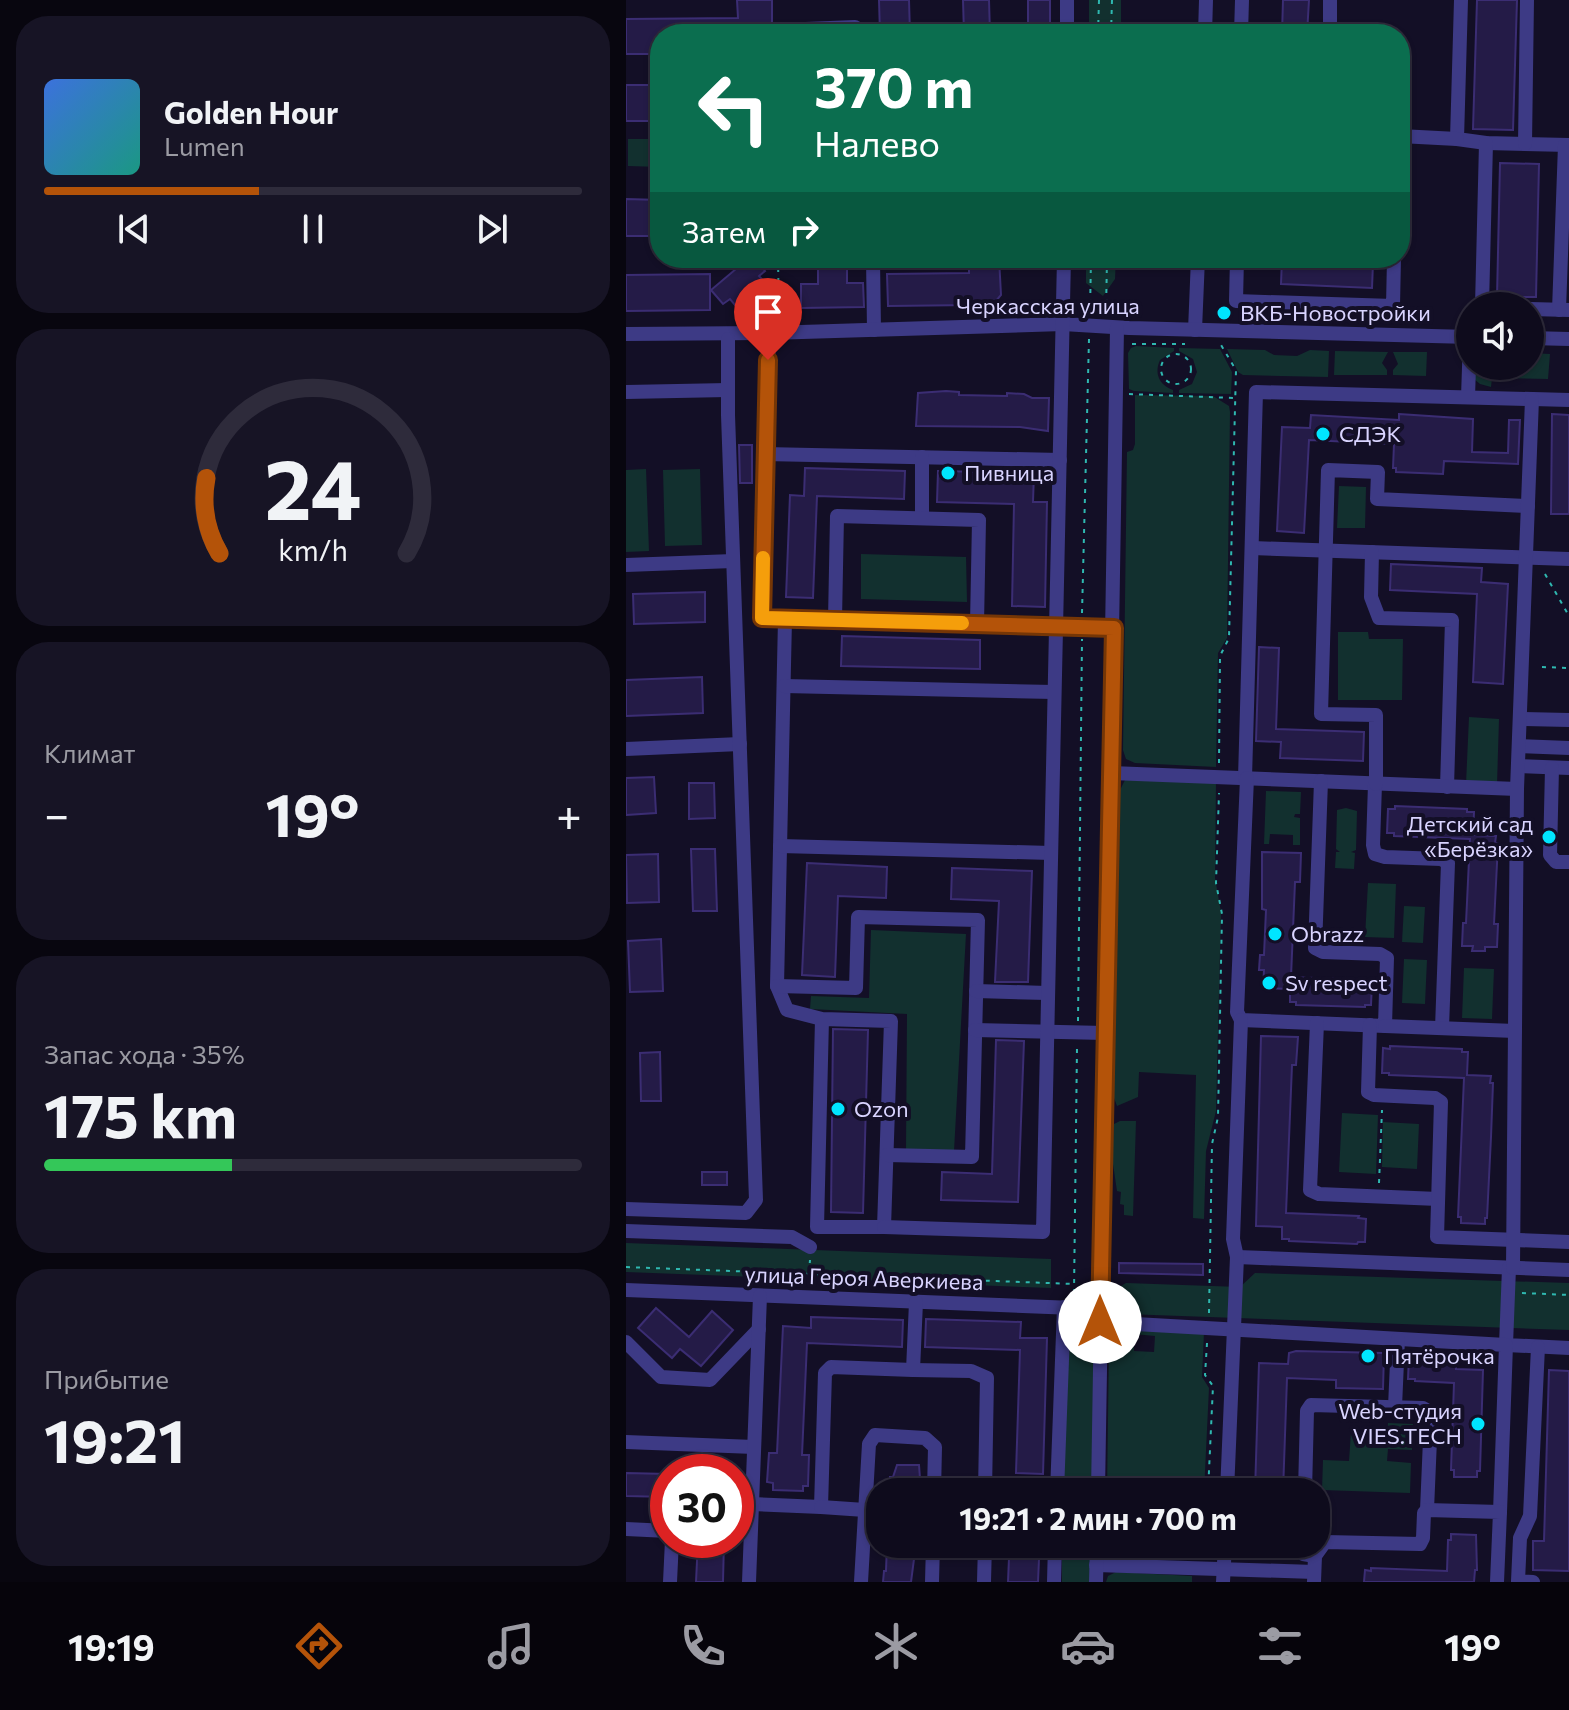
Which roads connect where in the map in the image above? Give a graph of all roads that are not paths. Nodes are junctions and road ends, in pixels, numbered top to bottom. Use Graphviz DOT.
graph roads {
  1 [pos="1067,0"];
  2 [pos="1206,0"];
  3 [pos="1242,0"];
  4 [pos="1330,0"];
  5 [pos="1461,0"];
  6 [pos="1527,0"];
  7 [pos="1067,24"];
  8 [pos="1205,24"];
  9 [pos="1241,24"];
  10 [pos="1330,24"];
  11 [pos="1410,137"];
  12 [pos="1457,139"];
  13 [pos="1486,143"];
  14 [pos="1525,144"];
  15 [pos="1567,145"];
  16 [pos="873,268"];
  17 [pos="1064,268"];
  18 [pos="1197,268"];
  19 [pos="1237,268"];
  20 [pos="1394,268"];
  21 [pos="1482,292"];
  22 [pos="1544,309"];
  23 [pos="1564,310"];
  24 [pos="1063,324"];
  25 [pos="774,327"];
  26 [pos="1117,328"];
  27 [pos="874,330"];
  28 [pos="626,334"];
  29 [pos="1193,337"];
  30 [pos="1456,337"];
  31 [pos="1544,338"];
  32 [pos="728,339"];
  33 [pos="1569,339"];
  34 [pos="1469,380"];
  35 [pos="728,390"];
  36 [pos="626,392"];
  37 [pos="1468,397"];
  38 [pos="1532,399"];
  39 [pos="1569,400"];
  40 [pos="764,454"];
  41 [pos="922,457"];
  42 [pos="1060,460"];
  43 [pos="1528,506"];
  44 [pos="922,518"];
  45 [pos="1252,548"];
  46 [pos="1325,551"];
  47 [pos="1372,552"];
  48 [pos="1526,558"];
  49 [pos="1569,559"];
  50 [pos="733,561"];
  51 [pos="626,565"];
  52 [pos="785,619"];
  53 [pos="835,620"];
  54 [pos="977,624"];
  55 [pos="1056,625"];
  56 [pos="1114,628"];
  57 [pos="784,686"];
  58 [pos="1054,692"];
  59 [pos="1520,719"];
  60 [pos="1569,720"];
  61 [pos="740,744"];
  62 [pos="1519,746"];
  63 [pos="1569,748"];
  64 [pos="626,749"];
  65 [pos="1518,766"];
  66 [pos="1552,768"];
  67 [pos="1569,768"];
  68 [pos="1111,773"];
  69 [pos="1246,778"];
  70 [pos="1321,781"];
  71 [pos="1376,784"];
  72 [pos="1447,787"];
  73 [pos="1517,789"];
  74 [pos="780,846"];
  75 [pos="1051,853"];
  76 [pos="1569,862"];
  77 [pos="777,986"];
  78 [pos="976,991"];
  79 [pos="1047,993"];
  80 [pos="822,1019"];
  81 [pos="1241,1020"];
  82 [pos="1317,1023"];
  83 [pos="1377,1026"];
  84 [pos="1442,1028"];
  85 [pos="975,1030"];
  86 [pos="1515,1031"];
  87 [pos="1046,1032"];
  88 [pos="1105,1033"];
  89 [pos="887,1155"];
  90 [pos="1438,1199"];
  91 [pos="626,1209"];
  92 [pos="751,1210"];
  93 [pos="884,1227"];
  94 [pos="626,1231"];
  95 [pos="757,1235"];
  96 [pos="1437,1237"];
  97 [pos="1514,1240"];
  98 [pos="1569,1242"];
  99 [pos="810,1247"];
  100 [pos="1237,1257"];
  101 [pos="1436,1265"];
  102 [pos="1511,1268"];
  103 [pos="1569,1270"];
  104 [pos="626,1290"];
  105 [pos="760,1296"];
  106 [pos="916,1302"];
  107 [pos="1069,1308"];
  108 [pos="1100,1315"];
  109 [pos="759,1329"];
  110 [pos="1234,1330"];
  111 [pos="1398,1339"];
  112 [pos="626,1342"];
  113 [pos="1506,1345"];
  114 [pos="1538,1347"];
  115 [pos="1569,1348"];
  116 [pos="913,1370"];
  117 [pos="1395,1407"];
  118 [pos="626,1442"];
  119 [pos="754,1447"];
  120 [pos="754,1454"];
  121 [pos="867,1478"];
  122 [pos="934,1478"];
  123 [pos="985,1478"];
  124 [pos="1058,1478"];
  125 [pos="1098,1478"];
  126 [pos="1228,1478"];
  127 [pos="1305,1478"];
  128 [pos="866,1494"];
  129 [pos="754,1504"];
  130 [pos="821,1507"];
  131 [pos="865,1510"];
  132 [pos="1427,1510"];
  133 [pos="1500,1512"];
  134 [pos="626,1529"];
  135 [pos="650,1530"];
  136 [pos="1330,1541"];
  137 [pos="671,1558"];
  138 [pos="750,1558"];
  139 [pos="933,1558"];
  140 [pos="985,1558"];
  141 [pos="1055,1558"];
  142 [pos="1096,1558"];
  143 [pos="1096,1565"];
  144 [pos="1223,1576"];
  145 [pos="1314,1577"];
  146 [pos="670,1582"];
  147 [pos="749,1582"];
  148 [pos="861,1582"];
  149 [pos="932,1582"];
  150 [pos="984,1582"];
  151 [pos="1054,1582"];
  152 [pos="1096,1582"];
  153 [pos="1497,1582"];
  154 [pos="1533,1582"];
  1 -- 7 [label="street"];
  2 -- 8 [label="street"];
  3 -- 9 [label="street"];
  4 -- 10 [label="street"];
  5 -- 12 [label="street"];
  6 -- 14 [label="street"];
  11 -- 12 [label="street"];
  12 -- 13 [label="street"];
  13 -- 14 [label="street"];
  13 -- 21 [label="street"];
  14 -- 15 [label="street"];
  15 -- 23 [label="street"];
  16 -- 27 [label="street"];
  17 -- 24 [label="street"];
  18 -- 29 [label="street"];
  19 -- 20 [label="street"];
  22 -- 23 [label="street"];
  24 -- 26 [label="street, Черкасская улица"];
  24 -- 27 [label="street, Черкасская улица"];
  24 -- 42 [label="street"];
  25 -- 27 [label="street, Черкасская улица"];
  25 -- 28 [label="street, Черкасская улица"];
  25 -- 40 [label="street"];
  26 -- 29 [label="street, Черкасская улица"];
  26 -- 56 [label="street"];
  29 -- 30 [label="street, Черкасская улица"];
  31 -- 33 [label="street"];
  32 -- 35 [label="street"];
  34 -- 37 [label="street"];
  35 -- 36 [label="street"];
  35 -- 50 [label="street"];
  37 -- 38 [label="street"];
  37 -- 45 [label="street"];
  38 -- 39 [label="street"];
  38 -- 43 [label="street"];
  40 -- 41 [label="street"];
  40 -- 52 [label="street"];
  41 -- 42 [label="street"];
  41 -- 44 [label="street"];
  42 -- 55 [label="street"];
  43 -- 46 [label="street"];
  43 -- 48 [label="street"];
  44 -- 53 [label="street"];
  44 -- 54 [label="street"];
  45 -- 46 [label="street"];
  45 -- 69 [label="street"];
  46 -- 47 [label="street"];
  46 -- 71 [label="street"];
  47 -- 48 [label="street"];
  47 -- 72 [label="street"];
  48 -- 49 [label="street"];
  48 -- 59 [label="street"];
  50 -- 51 [label="street"];
  50 -- 61 [label="street"];
  52 -- 53 [label="street"];
  52 -- 57 [label="street"];
  53 -- 54 [label="street"];
  54 -- 55 [label="street"];
  55 -- 56 [label="street"];
  55 -- 58 [label="street"];
  56 -- 68 [label="street"];
  57 -- 58 [label="street"];
  57 -- 74 [label="street"];
  58 -- 75 [label="street"];
  59 -- 60 [label="street"];
  59 -- 62 [label="street"];
  61 -- 64 [label="street"];
  61 -- 92 [label="street"];
  62 -- 63 [label="street"];
  62 -- 65 [label="street"];
  65 -- 66 [label="street"];
  65 -- 73 [label="street"];
  66 -- 67 [label="street"];
  66 -- 76 [label="street"];
  68 -- 69 [label="street"];
  68 -- 88 [label="street"];
  69 -- 70 [label="street"];
  69 -- 81 [label="street"];
  70 -- 71 [label="street"];
  70 -- 83 [label="street"];
  71 -- 72 [label="street"];
  71 -- 84 [label="street"];
  72 -- 73 [label="street"];
  73 -- 86 [label="street"];
  74 -- 75 [label="street"];
  74 -- 77 [label="street"];
  75 -- 79 [label="street"];
  77 -- 78 [label="street"];
  77 -- 80 [label="street"];
  78 -- 79 [label="street"];
  78 -- 85 [label="street"];
  79 -- 87 [label="street"];
  80 -- 89 [label="street"];
  80 -- 93 [label="street"];
  81 -- 82 [label="street"];
  81 -- 100 [label="street"];
  82 -- 83 [label="street"];
  82 -- 90 [label="street"];
  83 -- 84 [label="street"];
  83 -- 90 [label="street"];
  84 -- 86 [label="street"];
  85 -- 87 [label="street"];
  85 -- 89 [label="street"];
  86 -- 97 [label="street"];
  87 -- 88 [label="street"];
  87 -- 93 [label="street"];
  88 -- 108 [label="street"];
  89 -- 93 [label="street"];
  90 -- 96 [label="street"];
  91 -- 92 [label="street"];
  92 -- 95 [label="street"];
  94 -- 95 [label="street"];
  95 -- 99 [label="street"];
  96 -- 97 [label="street"];
  96 -- 101 [label="street"];
  97 -- 98 [label="street"];
  97 -- 102 [label="street"];
  100 -- 101 [label="street"];
  100 -- 110 [label="street"];
  101 -- 102 [label="street"];
  102 -- 103 [label="street"];
  102 -- 113 [label="street"];
  104 -- 105 [label="street, улица Героя Аверкиева"];
  105 -- 106 [label="street, улица Героя Аверкиева"];
  105 -- 109 [label="street"];
  106 -- 107 [label="street, улица Героя Аверкиева"];
  106 -- 116 [label="street"];
  107 -- 108 [label="street, улица Героя Аверкиева"];
  107 -- 124 [label="street"];
  108 -- 110 [label="street, улица Героя Аверкиева"];
  108 -- 125 [label="street"];
  109 -- 112 [label="street"];
  109 -- 119 [label="street"];
  110 -- 111 [label="street, улица Героя Аверкиева"];
  110 -- 126 [label="street"];
  111 -- 113 [label="street, улица Героя Аверкиева"];
  111 -- 117 [label="street"];
  113 -- 114 [label="street, улица Героя Аверкиева"];
  113 -- 133 [label="street"];
  114 -- 115 [label="street, улица Героя Аверкиева"];
  114 -- 154 [label="street"];
  116 -- 123 [label="street"];
  116 -- 130 [label="street"];
  117 -- 127 [label="street"];
  117 -- 132 [label="street"];
  118 -- 119 [label="street"];
  119 -- 120 [label="street"];
  121 -- 122 [label="street"];
  128 -- 131 [label="street"];
  129 -- 130 [label="street"];
  130 -- 131 [label="street"];
  131 -- 148 [label="street"];
  132 -- 133 [label="street"];
  132 -- 136 [label="street"];
  133 -- 153 [label="street"];
  134 -- 135 [label="street"];
  137 -- 146 [label="street"];
  138 -- 147 [label="street"];
  139 -- 149 [label="street"];
  140 -- 150 [label="street"];
  141 -- 151 [label="street"];
  142 -- 143 [label="street"];
  143 -- 144 [label="street"];
  143 -- 152 [label="street"];
  144 -- 145 [label="street"];
}
